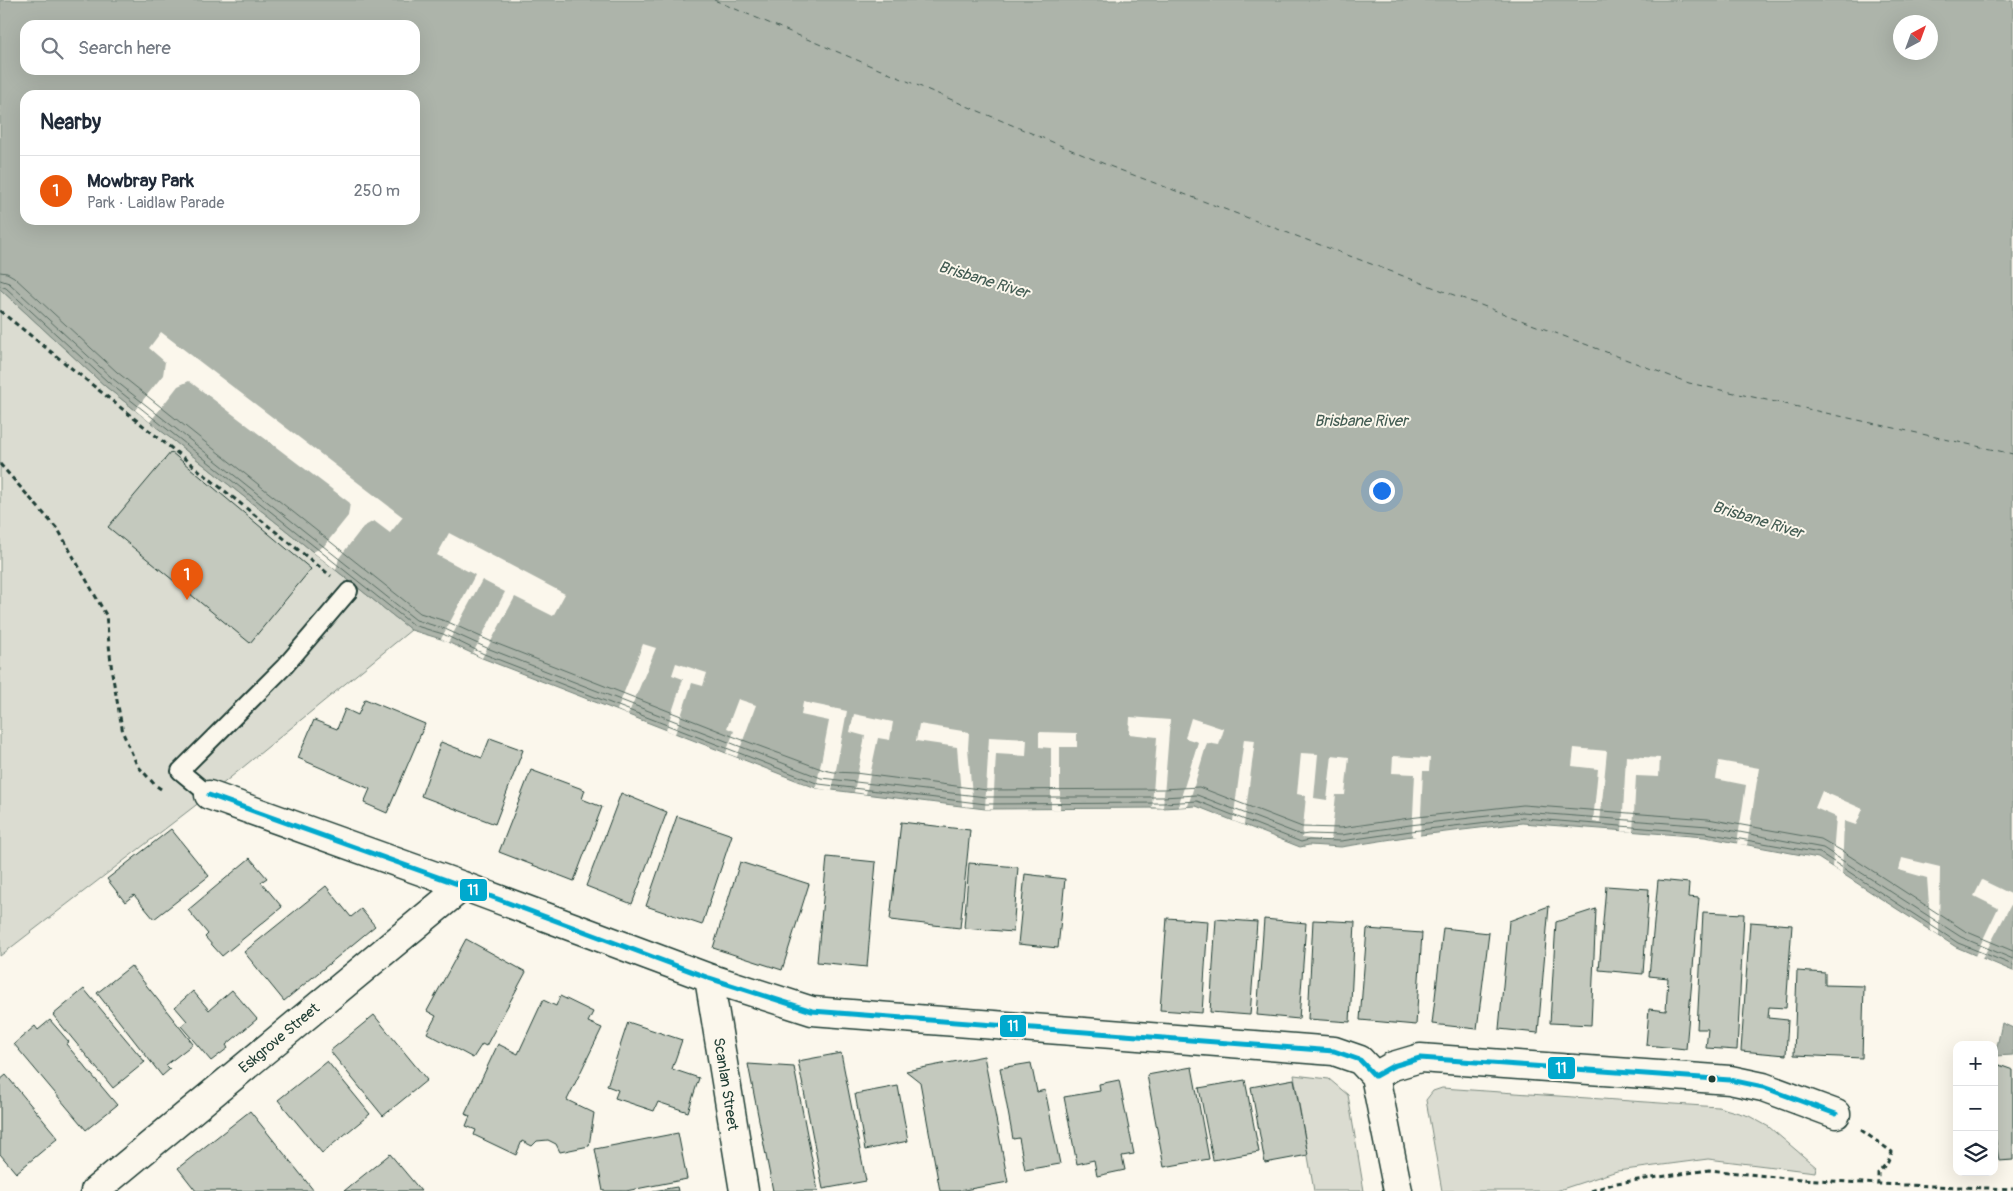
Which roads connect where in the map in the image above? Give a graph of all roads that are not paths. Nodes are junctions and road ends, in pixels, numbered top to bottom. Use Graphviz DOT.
graph roads {
  1 [pos="349,590"];
  2 [pos="209,795"];
  3 [pos="463,886"];
  4 [pos="709,978"];
  5 [pos="1375,1076"];
  6 [pos="1836,1114"];
  7 [pos="95,1191"];
  8 [pos="744,1191"];
  9 [pos="1398,1191"];
  1 -- 2 [label="lane"];
  2 -- 3 [label="street"];
  3 -- 4 [label="street"];
  3 -- 7 [label="street, Eskgrove Street"];
  4 -- 5 [label="street"];
  4 -- 8 [label="street, Scanlan Street"];
  5 -- 6 [label="street"];
  5 -- 9 [label="street"];
}
